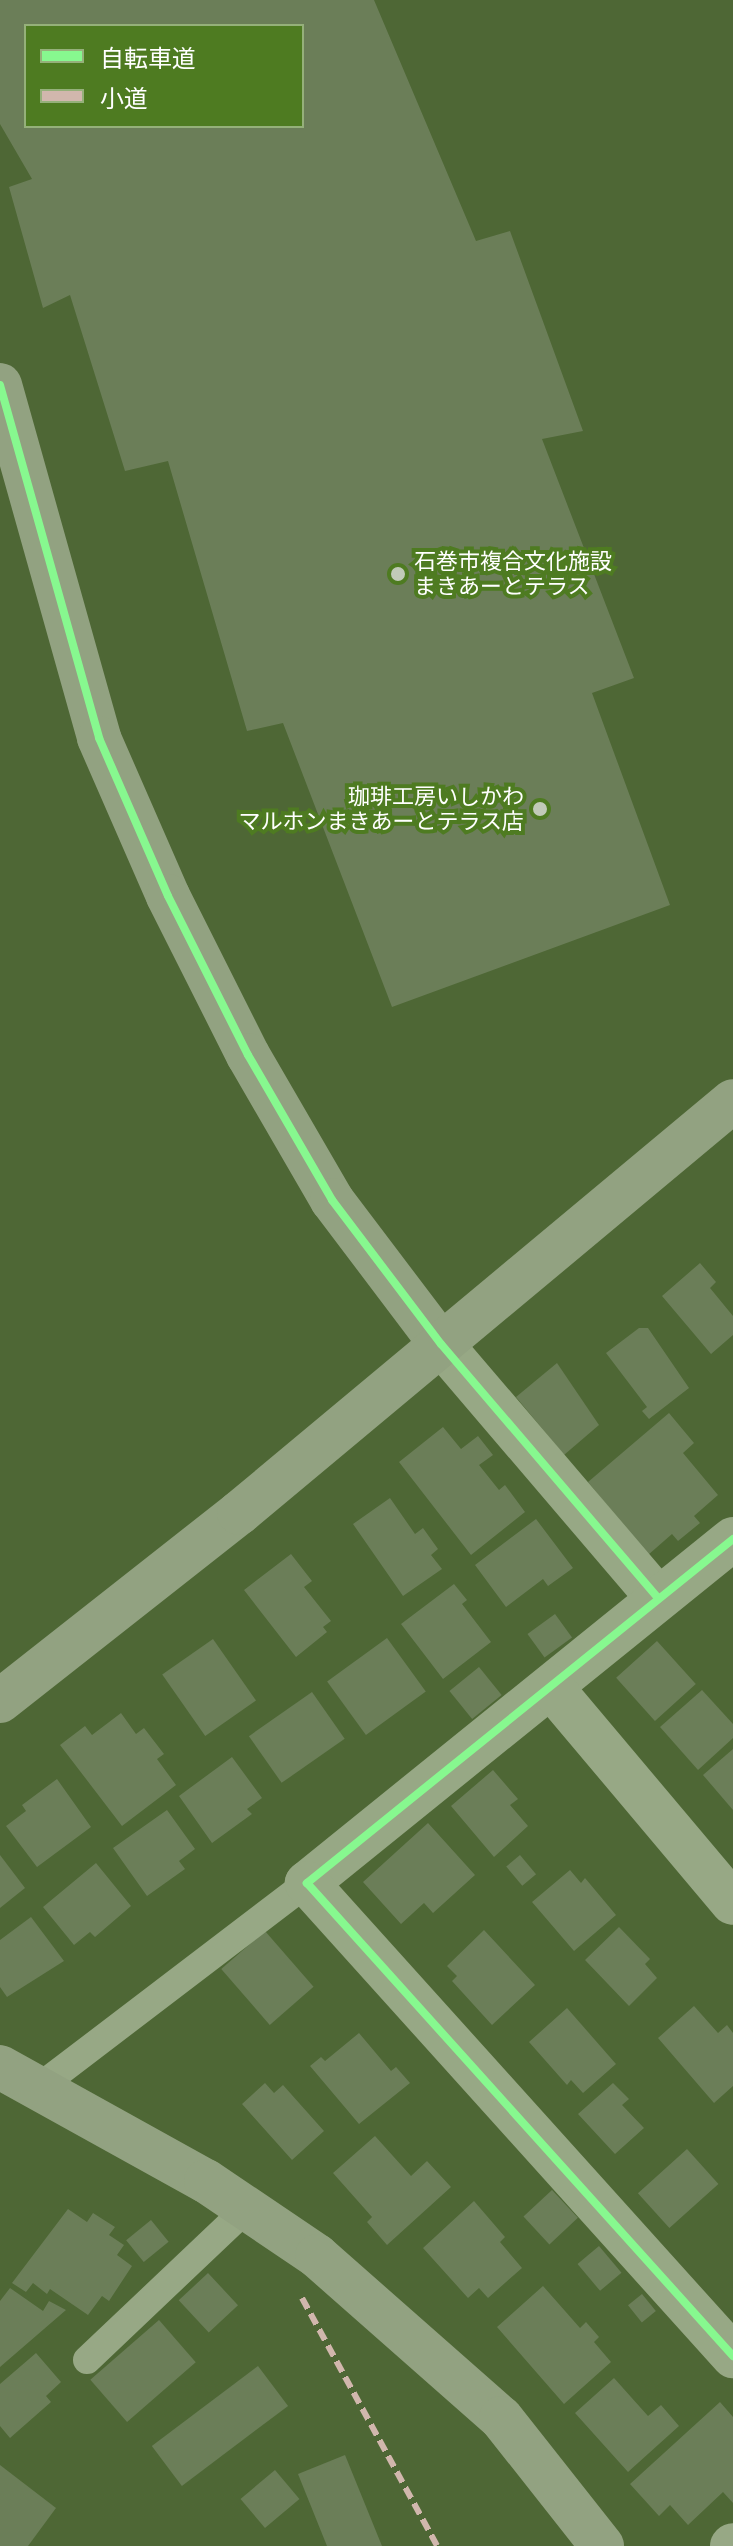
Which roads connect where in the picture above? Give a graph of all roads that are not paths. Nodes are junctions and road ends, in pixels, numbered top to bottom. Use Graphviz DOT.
graph roads {
  1 [pos="0,385"];
  2 [pos="7,446"];
  3 [pos="733,1101"];
  4 [pos="441,1344"];
  5 [pos="733,1539"];
  6 [pos="657,1597"];
  7 [pos="551,1687"];
  8 [pos="0,1701"];
  9 [pos="307,1883"];
  10 [pos="733,1903"];
  11 [pos="0,2067"];
  12 [pos="38,2088"];
  13 [pos="247,2208"];
  14 [pos="733,2356"];
  15 [pos="87,2360"];
  16 [pos="602,2546"];
  1 -- 2 [label="street"];
  2 -- 4 [label="street"];
  3 -- 4 [label="street"];
  4 -- 6 [label="street"];
  4 -- 8 [label="street"];
  5 -- 6 [label="street"];
  6 -- 7 [label="street"];
  7 -- 9 [label="street"];
  7 -- 10 [label="street"];
  9 -- 12 [label="lane"];
  9 -- 14 [label="street"];
  11 -- 12 [label="street"];
  12 -- 13 [label="street"];
  13 -- 15 [label="lane"];
  13 -- 16 [label="street"];
}
